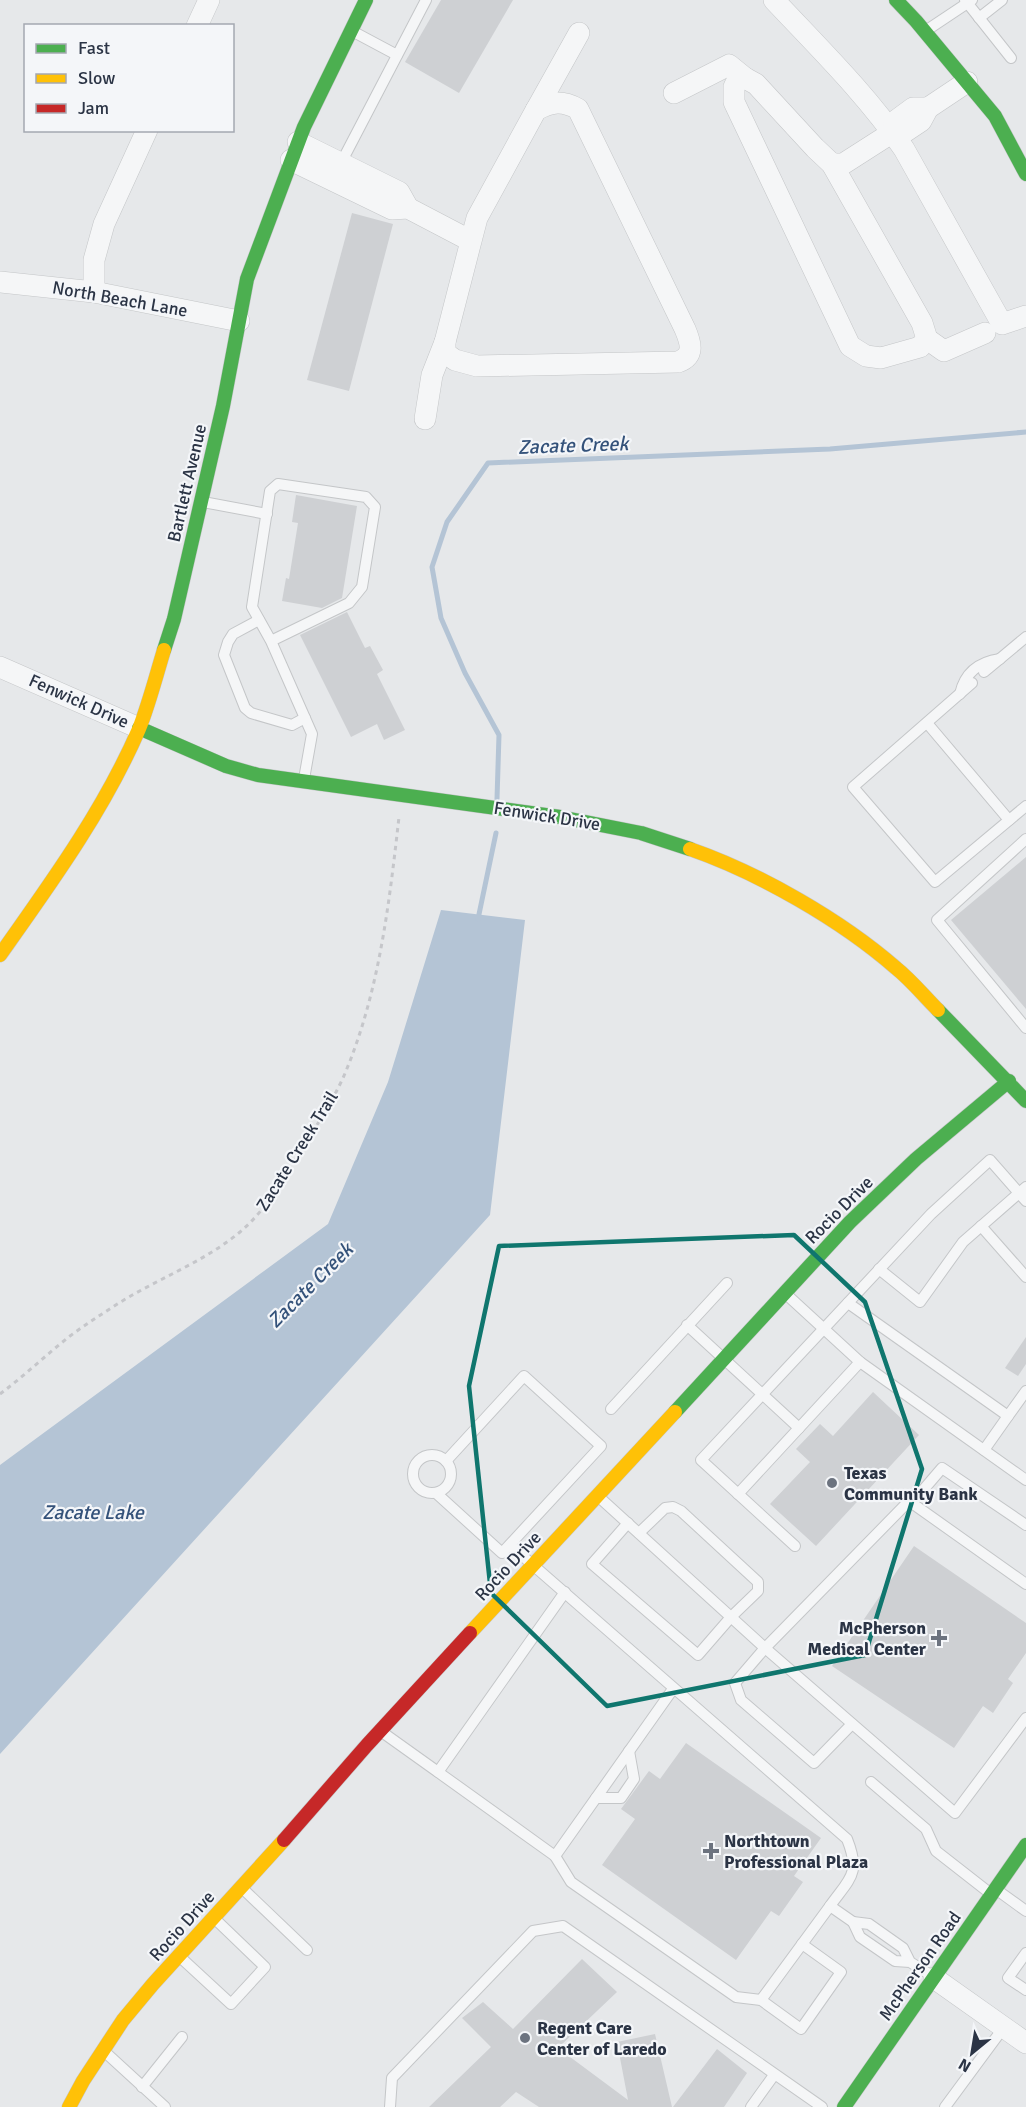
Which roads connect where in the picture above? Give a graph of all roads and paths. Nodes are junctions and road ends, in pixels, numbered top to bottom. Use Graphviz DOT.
graph roads {
  1 [pos="209,0"];
  2 [pos="366,0"];
  3 [pos="426,0"];
  4 [pos="774,0"];
  5 [pos="896,0"];
  6 [pos="1002,0"];
  7 [pos="968,1"];
  8 [pos="979,18"];
  9 [pos="198,24"];
  10 [pos="351,30"];
  11 [pos="925,32"];
  12 [pos="579,33"];
  13 [pos="397,55"];
  14 [pos="1011,58"];
  15 [pos="745,78"];
  16 [pos="967,82"];
  17 [pos="674,93"];
  18 [pos="536,110"];
  19 [pos="146,132"];
  20 [pos="893,132"];
  21 [pos="295,151"];
  22 [pos="341,163"];
  23 [pos="832,164"];
  24 [pos="1026,174"];
  25 [pos="408,208"];
  26 [pos="471,241"];
  27 [pos="0,282"];
  28 [pos="94,292"];
  29 [pos="1026,316"];
  30 [pos="239,321"];
  31 [pos="985,333"];
  32 [pos="927,339"];
  33 [pos="445,342"];
  34 [pos="425,419"];
  35 [pos="201,502"];
  36 [pos="267,514"];
  37 [pos="259,620"];
  38 [pos="1026,637"];
  39 [pos="271,641"];
  40 [pos="1000,659"];
  41 [pos="0,667"];
  42 [pos="984,672"];
  43 [pos="972,683"];
  44 [pos="960,694"];
  45 [pos="305,718"];
  46 [pos="927,723"];
  47 [pos="139,728"];
  48 [pos="303,782"];
  49 [pos="1026,806"];
  50 [pos="399,816"];
  51 [pos="1009,820"];
  52 [pos="1026,839"];
  53 [pos="0,955"];
  54 [pos="1026,1028"];
  55 [pos="1009,1081"];
  56 [pos="1026,1101"];
  57 [pos="1024,1193"];
  58 [pos="981,1226"];
  59 [pos="879,1269"];
  60 [pos="1026,1277"];
  61 [pos="727,1283"];
  62 [pos="785,1293"];
  63 [pos="848,1303"];
  64 [pos="687,1325"];
  65 [pos="823,1328"];
  66 [pos="724,1358"];
  67 [pos="860,1362"];
  68 [pos="1026,1391"];
  69 [pos="0,1394"];
  70 [pos="762,1394"];
  71 [pos="611,1409"];
  72 [pos="1008,1416"];
  73 [pos="799,1428"];
  74 [pos="984,1450"];
  75 [pos="446,1461"];
  76 [pos="1026,1480"];
  77 [pos="436,1493"];
  78 [pos="738,1494"];
  79 [pos="597,1496"];
  80 [pos="912,1503"];
  81 [pos="628,1523"];
  82 [pos="1026,1525"];
  83 [pos="639,1533"];
  84 [pos="510,1545"];
  85 [pos="795,1546"];
  86 [pos="534,1564"];
  87 [pos="1026,1584"];
  88 [pos="565,1592"];
  89 [pos="731,1617"];
  90 [pos="765,1648"];
  91 [pos="673,1689"];
  92 [pos="1026,1718"];
  93 [pos="852,1724"];
  94 [pos="380,1731"];
  95 [pos="629,1751"];
  96 [pos="438,1772"];
  97 [pos="871,1782"];
  98 [pos="596,1798"];
  99 [pos="1026,1846"];
  100 [pos="555,1856"];
  101 [pos="241,1888"];
  102 [pos="994,1891"];
  103 [pos="830,1906"];
  104 [pos="1026,1911"];
  105 [pos="213,1918"];
  106 [pos="802,1944"];
  107 [pos="307,1950"];
  108 [pos="1026,1953"];
  109 [pos="179,1956"];
  110 [pos="934,1978"];
  111 [pos="1026,1990"];
  112 [pos="761,2001"];
  113 [pos="1004,2027"];
  114 [pos="182,2037"];
  115 [pos="1026,2043"];
  116 [pos="103,2050"];
  117 [pos="774,2074"];
  118 [pos="142,2087"];
  119 [pos="69,2107"];
  120 [pos="165,2107"];
  121 [pos="390,2107"];
  122 [pos="751,2107"];
  123 [pos="822,2107"];
  124 [pos="844,2107"];
  125 [pos="945,2107"];
  1 -- 9 [label="street"];
  2 -- 10 [label="street, Bartlett Avenue"];
  3 -- 13 [label="lane"];
  4 -- 20 [label="street"];
  5 -- 11 [label="street"];
  6 -- 8 [label="lane"];
  7 -- 8 [label="lane"];
  7 -- 11 [label="lane"];
  8 -- 14 [label="lane"];
  10 -- 13 [label="lane"];
  10 -- 21 [label="street, Bartlett Avenue"];
  11 -- 16 [label="street"];
  12 -- 18 [label="street"];
  13 -- 22 [label="lane"];
  15 -- 17 [label="street"];
  15 -- 23 [label="street"];
  15 -- 32 [label="street"];
  16 -- 20 [label="street"];
  16 -- 24 [label="street"];
  18 -- 26 [label="street"];
  18 -- 33 [label="street"];
  19 -- 28 [label="street"];
  20 -- 23 [label="street"];
  20 -- 29 [label="street"];
  21 -- 22 [label="street"];
  21 -- 25 [label="street"];
  21 -- 30 [label="street, Bartlett Avenue"];
  22 -- 25 [label="street"];
  23 -- 32 [label="street"];
  25 -- 26 [label="street"];
  26 -- 33 [label="street"];
  27 -- 28 [label="street, North Beach Lane"];
  28 -- 30 [label="street, North Beach Lane"];
  30 -- 35 [label="street, Bartlett Avenue"];
  31 -- 32 [label="street"];
  33 -- 34 [label="street"];
  35 -- 36 [label="lane"];
  35 -- 47 [label="street, Bartlett Avenue"];
  36 -- 37 [label="lane"];
  36 -- 39 [label="lane"];
  37 -- 39 [label="lane"];
  37 -- 45 [label="lane"];
  38 -- 40 [label="lane"];
  39 -- 45 [label="lane"];
  40 -- 42 [label="lane"];
  40 -- 44 [label="lane"];
  41 -- 47 [label="street, Fenwick Drive"];
  43 -- 44 [label="lane"];
  44 -- 46 [label="lane"];
  45 -- 48 [label="lane"];
  46 -- 51 [label="lane"];
  46 -- 51 [label="lane"];
  47 -- 48 [label="street, Fenwick Drive"];
  47 -- 53 [label="street, Bartlett Avenue"];
  48 -- 55 [label="street, Fenwick Drive"];
  49 -- 51 [label="lane"];
  50 -- 69 [label="path, Zacate Creek Trail"];
  52 -- 54 [label="lane"];
  55 -- 56 [label="street, Fenwick Drive"];
  55 -- 62 [label="street, Rocio Drive"];
  57 -- 58 [label="lane"];
  57 -- 59 [label="lane"];
  58 -- 59 [label="lane"];
  58 -- 60 [label="lane"];
  59 -- 63 [label="lane"];
  61 -- 64 [label="lane"];
  62 -- 65 [label="lane"];
  62 -- 66 [label="street, Rocio Drive"];
  63 -- 65 [label="lane"];
  63 -- 72 [label="lane"];
  64 -- 66 [label="lane"];
  64 -- 71 [label="lane"];
  65 -- 67 [label="lane"];
  65 -- 70 [label="lane"];
  66 -- 70 [label="lane"];
  66 -- 79 [label="street, Rocio Drive"];
  67 -- 73 [label="lane"];
  67 -- 74 [label="lane"];
  68 -- 72 [label="lane"];
  70 -- 73 [label="lane"];
  70 -- 78 [label="lane"];
  72 -- 74 [label="lane"];
  73 -- 78 [label="lane"];
  74 -- 76 [label="lane"];
  75 -- 77 [label="lane"];
  75 -- 77 [label="lane"];
  75 -- 84 [label="lane"];
  77 -- 84 [label="lane"];
  78 -- 85 [label="lane"];
  79 -- 81 [label="lane"];
  79 -- 86 [label="street, Rocio Drive"];
  80 -- 82 [label="lane"];
  80 -- 87 [label="lane"];
  80 -- 90 [label="lane"];
  81 -- 83 [label="lane"];
  81 -- 89 [label="lane"];
  83 -- 89 [label="lane"];
  83 -- 89 [label="lane"];
  84 -- 86 [label="lane"];
  86 -- 88 [label="lane"];
  86 -- 94 [label="street, Rocio Drive"];
  88 -- 91 [label="lane"];
  88 -- 96 [label="lane"];
  89 -- 90 [label="lane"];
  90 -- 93 [label="lane"];
  90 -- 93 [label="lane"];
  91 -- 95 [label="lane"];
  91 -- 103 [label="lane"];
  92 -- 93 [label="lane"];
  94 -- 96 [label="lane"];
  94 -- 101 [label="street, Rocio Drive"];
  95 -- 98 [label="lane"];
  95 -- 98 [label="lane"];
  96 -- 100 [label="lane"];
  97 -- 102 [label="lane"];
  98 -- 100 [label="lane"];
  99 -- 102 [label="street, McPherson Road"];
  100 -- 112 [label="lane"];
  101 -- 105 [label="street, Rocio Drive"];
  101 -- 107 [label="lane"];
  102 -- 104 [label="lane"];
  102 -- 110 [label="street, McPherson Road"];
  103 -- 106 [label="lane"];
  103 -- 110 [label="lane"];
  105 -- 109 [label="street, Rocio Drive"];
  105 -- 109 [label="lane"];
  106 -- 112 [label="lane"];
  106 -- 112 [label="lane"];
  108 -- 111 [label="lane"];
  109 -- 116 [label="street, Rocio Drive"];
  110 -- 113 [label="street"];
  110 -- 124 [label="street, McPherson Road"];
  113 -- 115 [label="street"];
  113 -- 125 [label="lane"];
  114 -- 118 [label="lane"];
  116 -- 118 [label="lane"];
  116 -- 119 [label="street, Rocio Drive"];
  117 -- 121 [label="lane"];
  117 -- 122 [label="lane"];
  117 -- 123 [label="lane"];
  118 -- 120 [label="lane"];
}
